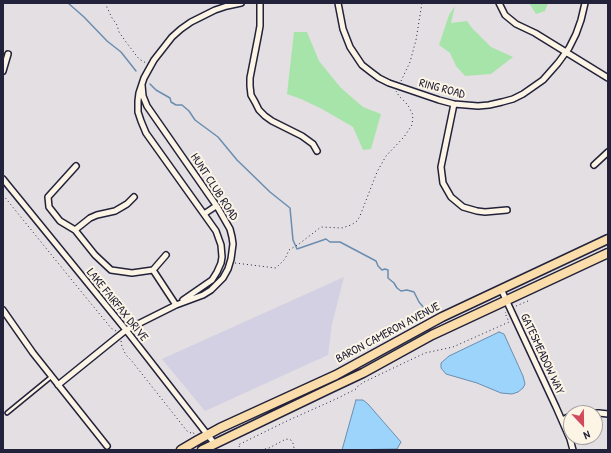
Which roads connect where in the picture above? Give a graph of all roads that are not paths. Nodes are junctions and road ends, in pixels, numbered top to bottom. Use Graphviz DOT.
graph roads {
  1 [pos="241,3"];
  2 [pos="260,3"];
  3 [pos="338,3"];
  4 [pos="498,3"];
  5 [pos="586,3"];
  6 [pos="566,52"];
  7 [pos="8,54"];
  8 [pos="3,71"];
  9 [pos="608,78"];
  10 [pos="142,85"];
  11 [pos="454,104"];
  12 [pos="317,151"];
  13 [pos="608,152"];
  14 [pos="594,165"];
  15 [pos="76,166"];
  16 [pos="3,179"];
  17 [pos="134,197"];
  18 [pos="216,206"];
  19 [pos="507,210"];
  20 [pos="204,214"];
  21 [pos="75,230"];
  22 [pos="608,238"];
  23 [pos="608,253"];
  24 [pos="166,255"];
  25 [pos="153,270"];
  26 [pos="501,289"];
  27 [pos="506,300"];
  28 [pos="176,305"];
  29 [pos="3,310"];
  30 [pos="126,330"];
  31 [pos="52,377"];
  32 [pos="58,385"];
  33 [pos="7,413"];
  34 [pos="562,420"];
  35 [pos="208,434"];
  36 [pos="214,443"];
  37 [pos="107,446"];
  38 [pos="181,450"];
  39 [pos="202,450"];
  40 [pos="574,450"];
  1 -- 10 [label="street, HUNT CLUB ROAD"];
  2 -- 12 [label="street"];
  3 -- 11 [label="street, RING ROAD"];
  4 -- 6 [label="street"];
  5 -- 6 [label="street, RING ROAD"];
  6 -- 9 [label="street"];
  6 -- 11 [label="street, RING ROAD"];
  7 -- 8 [label="street"];
  10 -- 18 [label="street, HUNT CLUB ROAD"];
  10 -- 20 [label="street, HUNT CLUB ROAD"];
  11 -- 19 [label="street"];
  13 -- 14 [label="street"];
  15 -- 21 [label="street"];
  16 -- 30 [label="street, LAKE FAIRFAX DRIVE"];
  17 -- 21 [label="street"];
  18 -- 20 [label="street"];
  18 -- 28 [label="street, HUNT CLUB ROAD"];
  20 -- 28 [label="street, HUNT CLUB ROAD"];
  21 -- 25 [label="street"];
  22 -- 26 [label="main road, BARON CAMERON AVENUE"];
  23 -- 27 [label="main road, BARON CAMERON AVENUE"];
  24 -- 25 [label="street"];
  25 -- 28 [label="street"];
  26 -- 27 [label="street, GATESMEADOW WAY"];
  26 -- 35 [label="main road, BARON CAMERON AVENUE"];
  27 -- 34 [label="street, GATESMEADOW WAY"];
  27 -- 36 [label="main road, BARON CAMERON AVENUE"];
  28 -- 30 [label="street, HUNT CLUB ROAD"];
  29 -- 31 [label="street"];
  30 -- 32 [label="street, HUNT CLUB ROAD"];
  30 -- 35 [label="street, LAKE FAIRFAX DRIVE"];
  31 -- 32 [label="street"];
  31 -- 33 [label="lane"];
  32 -- 37 [label="street"];
  34 -- 40 [label="street, GATESMEADOW WAY"];
  35 -- 36 [label="street, LAKE FAIRFAX DRIVE"];
  35 -- 38 [label="main road, BARON CAMERON AVENUE"];
  36 -- 39 [label="main road, BARON CAMERON AVENUE"];
}
